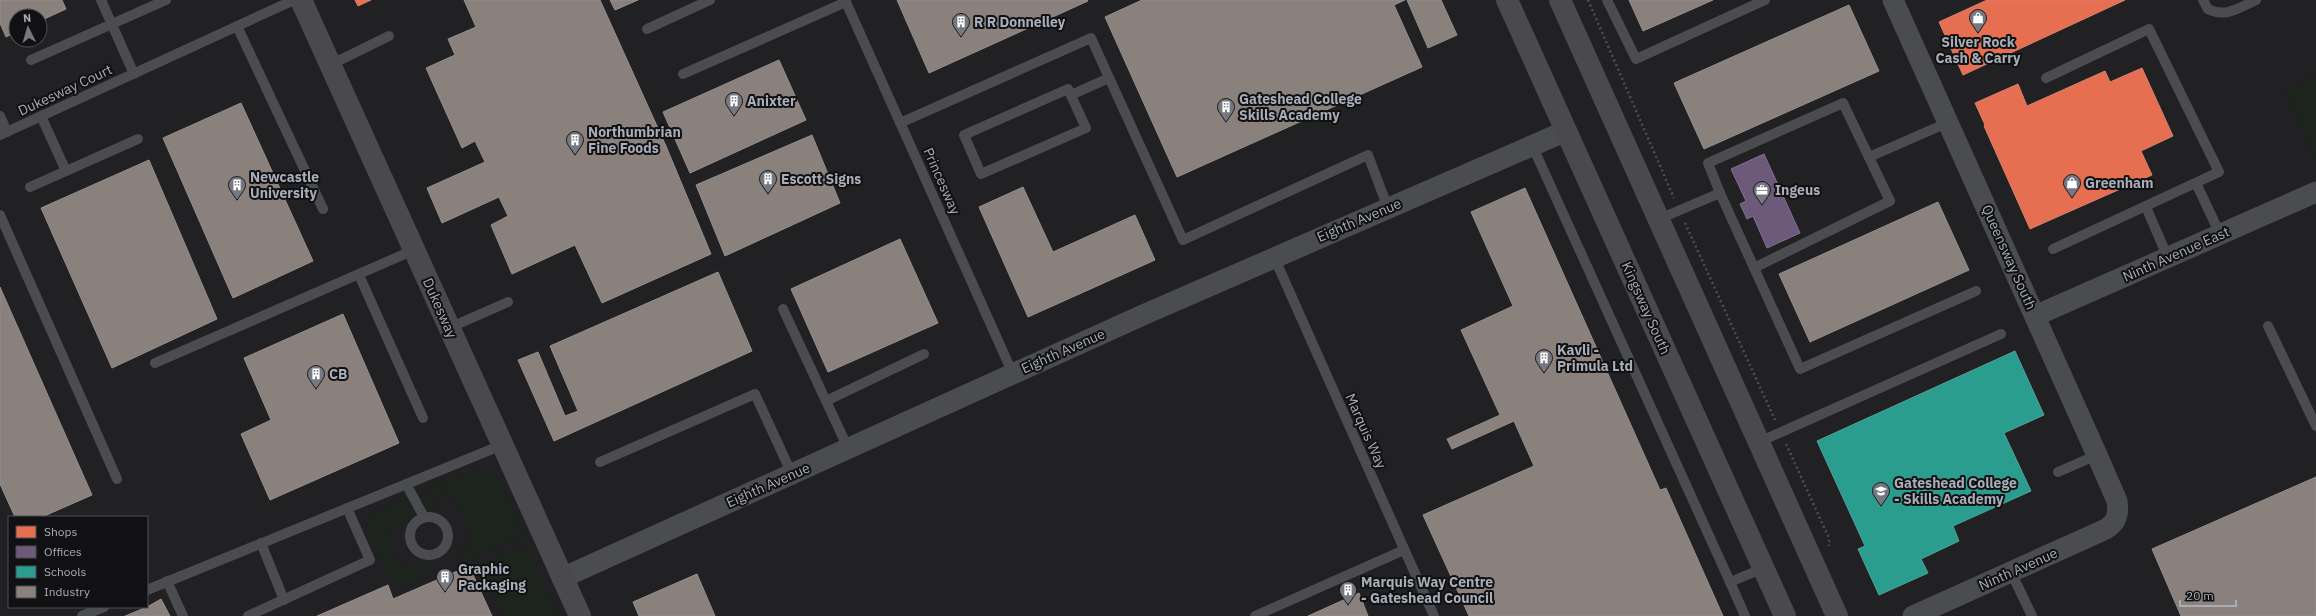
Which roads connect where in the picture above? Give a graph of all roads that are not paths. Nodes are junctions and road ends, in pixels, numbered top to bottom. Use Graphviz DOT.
graph roads {
  1 [pos="100,0"];
  2 [pos="166,0"];
  3 [pos="294,0"];
  4 [pos="301,0"];
  5 [pos="710,0"];
  6 [pos="1507,0"];
  7 [pos="1607,0"];
  8 [pos="1765,0"];
  9 [pos="1893,0"];
  10 [pos="2203,0"];
  11 [pos="2256,0"];
  12 [pos="846,1"];
  13 [pos="1563,1"];
  14 [pos="112,25"];
  15 [pos="237,26"];
  16 [pos="647,29"];
  17 [pos="389,36"];
  18 [pos="31,60"];
  19 [pos="330,65"];
  20 [pos="134,74"];
  21 [pos="683,74"];
  22 [pos="1109,78"];
  23 [pos="2046,78"];
  24 [pos="1071,95"];
  25 [pos="0,116"];
  26 [pos="41,116"];
  27 [pos="900,123"];
  28 [pos="1947,123"];
  29 [pos="1566,131"];
  30 [pos="4,133"];
  31 [pos="138,139"];
  32 [pos="1532,145"];
  33 [pos="1869,157"];
  34 [pos="66,171"];
  35 [pos="2196,183"];
  36 [pos="30,187"];
  37 [pos="2316,192"];
  38 [pos="1720,193"];
  39 [pos="2146,207"];
  40 [pos="323,208"];
  41 [pos="1388,208"];
  42 [pos="0,215"];
  43 [pos="1659,219"];
  44 [pos="2220,234"];
  45 [pos="2053,249"];
  46 [pos="414,250"];
  47 [pos="1274,257"];
  48 [pos="2168,258"];
  49 [pos="1754,268"];
  50 [pos="359,275"];
  51 [pos="1976,291"];
  52 [pos="508,302"];
  53 [pos="783,309"];
  54 [pos="2035,316"];
  55 [pos="2268,326"];
  56 [pos="449,328"];
  57 [pos="2001,334"];
  58 [pos="924,354"];
  59 [pos="155,363"];
  60 [pos="1012,374"];
  61 [pos="826,401"];
  62 [pos="423,418"];
  63 [pos="2316,426"];
  64 [pos="1759,442"];
  65 [pos="502,445"];
  66 [pos="848,448"];
  67 [pos="2097,455"];
  68 [pos="600,462"];
  69 [pos="2058,472"];
  70 [pos="792,474"];
  71 [pos="117,479"];
  72 [pos="406,484"];
  73 [pos="347,508"];
  74 [pos="2117,516"];
  75 [pos="424,517"];
  76 [pos="261,543"];
  77 [pos="1404,550"];
  78 [pos="1764,568"];
  79 [pos="2011,572"];
  80 [pos="562,578"];
  81 [pos="167,581"];
  82 [pos="1730,582"];
  83 [pos="148,590"];
  84 [pos="284,600"];
  85 [pos="102,608"];
  86 [pos="1940,610"];
  87 [pos="82,616"];
  88 [pos="183,616"];
  89 [pos="248,616"];
  90 [pos="580,616"];
  91 [pos="1255,616"];
  92 [pos="1434,616"];
  93 [pos="1745,616"];
  94 [pos="1785,616"];
  95 [pos="1837,616"];
  96 [pos="1913,616"];
  97 [pos="2032,616"];
  1 -- 14 [label="lane, Dukesway Court"];
  2 -- 14 [label="lane"];
  3 -- 15 [label="lane, Dukesway Court"];
  4 -- 19 [label="street, Dukesway"];
  5 -- 16 [label="lane"];
  6 -- 29 [label="street, Kingsway South"];
  7 -- 8 [label="lane"];
  9 -- 28 [label="street, Queensway South"];
  10 -- 11 [label="lane"];
  12 -- 21 [label="lane"];
  12 -- 27 [label="lane, Princesway"];
  13 -- 43 [label="street"];
  14 -- 18 [label="lane"];
  14 -- 20 [label="lane, Dukesway Court"];
  15 -- 20 [label="lane, Dukesway Court"];
  15 -- 40 [label="lane"];
  17 -- 19 [label="lane"];
  19 -- 46 [label="street, Dukesway"];
  20 -- 26 [label="lane, Dukesway Court"];
  22 -- 24 [label="lane"];
  22 -- 27 [label="lane"];
  22 -- 41 [label="lane"];
  23 -- 35 [label="lane"];
  24 -- 24 [label="lane"];
  25 -- 30 [label="lane, Dukesway Court"];
  26 -- 30 [label="lane, Dukesway Court"];
  26 -- 34 [label="lane"];
  27 -- 60 [label="lane, Princesway"];
  28 -- 33 [label="lane"];
  28 -- 54 [label="street, Queensway South"];
  29 -- 32 [label="street, Eighth Avenue"];
  29 -- 78 [label="street, Kingsway South"];
  31 -- 34 [label="lane"];
  32 -- 41 [label="street, Eighth Avenue"];
  32 -- 82 [label="lane"];
  33 -- 38 [label="lane"];
  33 -- 49 [label="lane"];
  34 -- 36 [label="lane"];
  35 -- 39 [label="lane"];
  35 -- 44 [label="lane"];
  37 -- 44 [label="street, Ninth Avenue East"];
  38 -- 43 [label="lane"];
  38 -- 49 [label="lane"];
  39 -- 45 [label="lane"];
  39 -- 48 [label="lane"];
  41 -- 47 [label="street, Eighth Avenue"];
  42 -- 71 [label="lane"];
  43 -- 64 [label="street"];
  44 -- 48 [label="street, Ninth Avenue East"];
  46 -- 50 [label="lane"];
  46 -- 56 [label="street, Dukesway"];
  47 -- 60 [label="street, Eighth Avenue"];
  47 -- 77 [label="lane, Marquis Way"];
  48 -- 54 [label="street, Ninth Avenue East"];
  49 -- 51 [label="lane"];
  50 -- 59 [label="lane"];
  50 -- 62 [label="lane"];
  52 -- 56 [label="lane"];
  53 -- 61 [label="lane"];
  54 -- 67 [label="street, Queensway South"];
  55 -- 63 [label="lane"];
  56 -- 65 [label="street, Dukesway"];
  57 -- 64 [label="lane"];
  58 -- 61 [label="lane"];
  60 -- 66 [label="street, Eighth Avenue"];
  61 -- 66 [label="lane"];
  64 -- 95 [label="street"];
  65 -- 72 [label="lane"];
  65 -- 80 [label="street, Dukesway"];
  66 -- 70 [label="street, Eighth Avenue"];
  67 -- 69 [label="lane"];
  67 -- 74 [label="street, Queensway South"];
  68 -- 70 [label="lane"];
  70 -- 80 [label="street, Eighth Avenue"];
  72 -- 73 [label="lane"];
  72 -- 75 [label="lane"];
  73 -- 76 [label="lane"];
  73 -- 84 [label="lane"];
  74 -- 79 [label="street, Ninth Avenue"];
  76 -- 81 [label="lane"];
  76 -- 84 [label="lane"];
  77 -- 91 [label="lane"];
  77 -- 92 [label="lane, Marquis Way"];
  78 -- 82 [label="lane"];
  78 -- 94 [label="street, Kingsway South"];
  79 -- 86 [label="street, Ninth Avenue"];
  79 -- 97 [label="lane"];
  80 -- 90 [label="street, Dukesway"];
  81 -- 83 [label="lane"];
  81 -- 88 [label="lane"];
  82 -- 93 [label="lane"];
  84 -- 89 [label="lane"];
  85 -- 87 [label="lane"];
  86 -- 96 [label="street, Ninth Avenue"];
}
